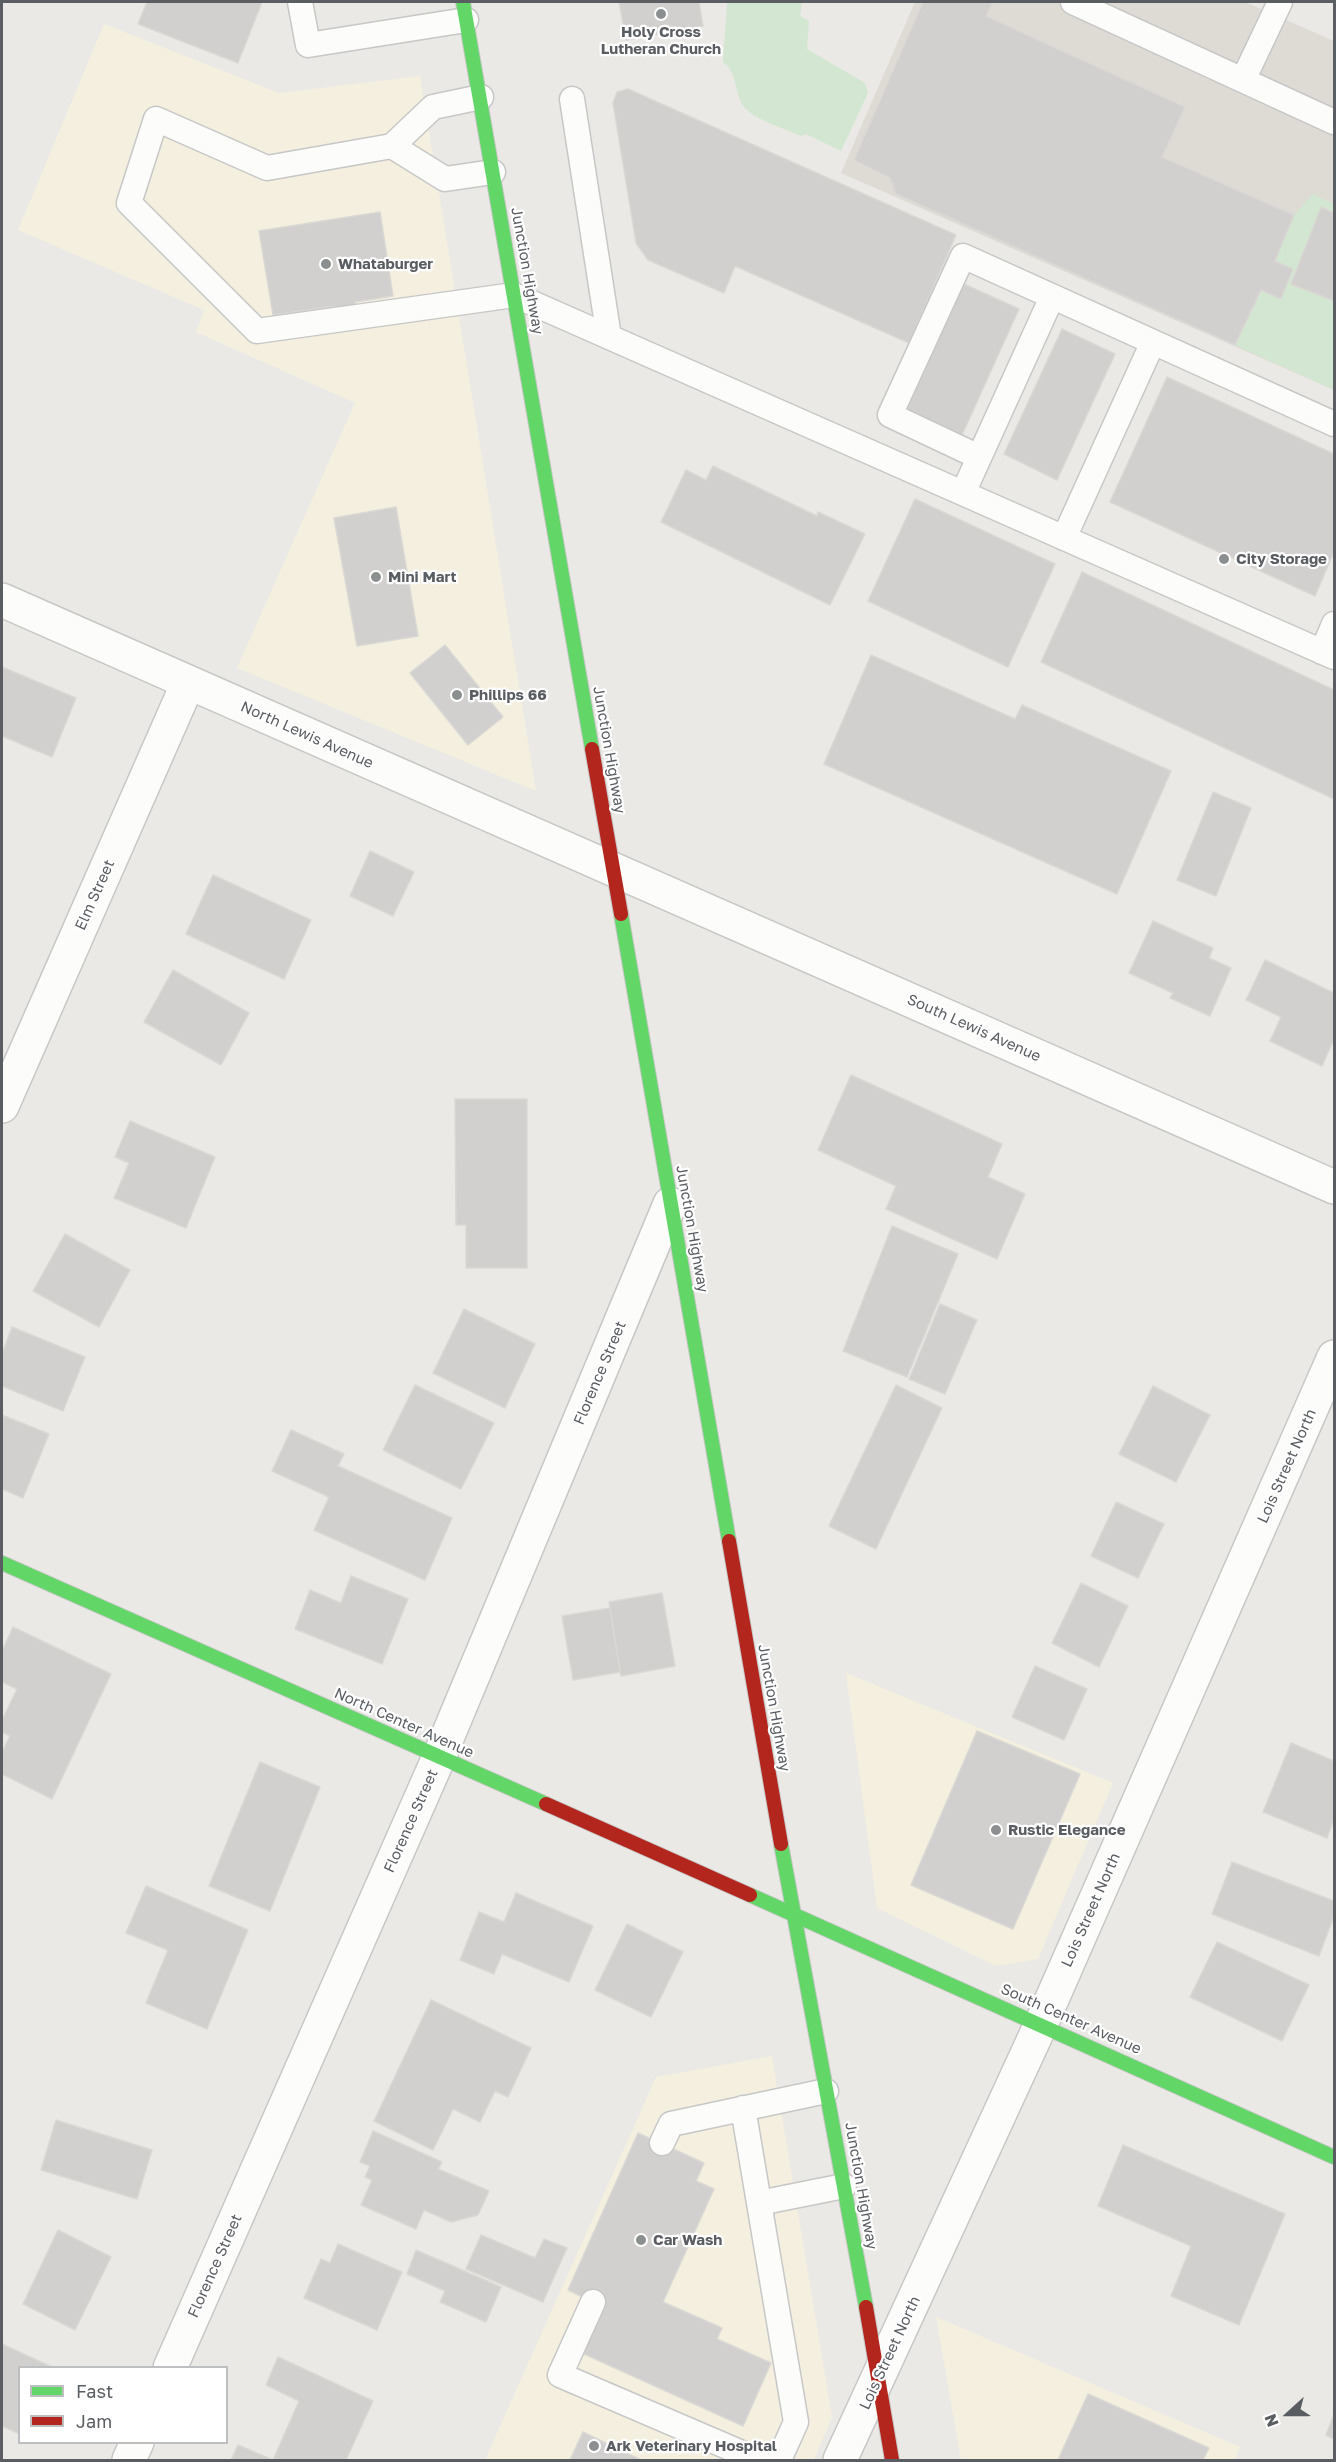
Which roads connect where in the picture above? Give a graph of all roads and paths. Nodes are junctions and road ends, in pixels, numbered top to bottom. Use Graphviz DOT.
graph roads {
  1 [pos="300,2"];
  2 [pos="1073,2"];
  3 [pos="1280,2"];
  4 [pos="465,11"];
  5 [pos="1243,80"];
  6 [pos="481,98"];
  7 [pos="572,99"];
  8 [pos="1335,122"];
  9 [pos="392,146"];
  10 [pos="493,172"];
  11 [pos="514,295"];
  12 [pos="1052,297"];
  13 [pos="609,337"];
  14 [pos="1153,342"];
  15 [pos="1335,424"];
  16 [pos="979,457"];
  17 [pos="963,493"];
  18 [pos="1064,538"];
  19 [pos="2,600"];
  20 [pos="1335,624"];
  21 [pos="1328,655"];
  22 [pos="188,683"];
  23 [pos="613,868"];
  24 [pos="2,1106"];
  25 [pos="1335,1187"];
  26 [pos="670,1204"];
  27 [pos="1335,1357"];
  28 [pos="2,1563"];
  29 [pos="439,1757"];
  30 [pos="793,1913"];
  31 [pos="1041,2024"];
  32 [pos="826,2091"];
  33 [pos="743,2108"];
  34 [pos="662,2143"];
  35 [pos="1335,2157"];
  36 [pos="844,2186"];
  37 [pos="759,2203"];
  38 [pos="593,2302"];
  39 [pos="170,2366"];
  40 [pos="879,2376"];
  41 [pos="136,2444"];
  42 [pos="129,2460"];
  43 [pos="758,2460"];
  44 [pos="779,2460"];
  45 [pos="840,2460"];
  46 [pos="892,2460"];
  1 -- 4 [label="lane"];
  2 -- 5 [label="lane"];
  3 -- 5 [label="lane"];
  4 -- 6 [label="main road, Junction Highway"];
  5 -- 8 [label="lane"];
  6 -- 9 [label="lane"];
  6 -- 10 [label="main road, Junction Highway"];
  7 -- 13 [label="lane"];
  9 -- 10 [label="lane"];
  9 -- 11 [label="lane"];
  10 -- 11 [label="main road, Junction Highway"];
  11 -- 13 [label="lane"];
  11 -- 23 [label="main road, Junction Highway"];
  12 -- 14 [label="lane"];
  12 -- 16 [label="lane"];
  12 -- 16 [label="lane"];
  13 -- 17 [label="lane"];
  14 -- 15 [label="lane"];
  14 -- 18 [label="lane"];
  16 -- 17 [label="lane"];
  17 -- 18 [label="lane"];
  18 -- 21 [label="lane"];
  19 -- 22 [label="street, North Lewis Avenue"];
  20 -- 21 [label="lane"];
  22 -- 23 [label="street, North Lewis Avenue"];
  22 -- 24 [label="street, Elm Street"];
  23 -- 25 [label="street, South Lewis Avenue"];
  23 -- 26 [label="main road, Junction Highway"];
  26 -- 29 [label="street, Florence Street"];
  26 -- 30 [label="main road, Junction Highway"];
  27 -- 31 [label="street, Lois Street North"];
  28 -- 29 [label="main road, North Center Avenue"];
  29 -- 30 [label="main road, North Center Avenue"];
  29 -- 39 [label="street, Florence Street"];
  30 -- 31 [label="main road, South Center Avenue"];
  30 -- 32 [label="main road, Junction Highway"];
  31 -- 35 [label="main road, South Center Avenue"];
  31 -- 40 [label="street, Lois Street North"];
  32 -- 33 [label="lane"];
  32 -- 36 [label="main road, Junction Highway"];
  33 -- 34 [label="lane"];
  33 -- 37 [label="lane"];
  36 -- 37 [label="lane"];
  36 -- 40 [label="main road, Junction Highway"];
  37 -- 44 [label="lane"];
  38 -- 43 [label="lane"];
  40 -- 45 [label="street, Lois Street North"];
  40 -- 46 [label="main road, Junction Highway"];
  41 -- 42 [label="street"];
}
